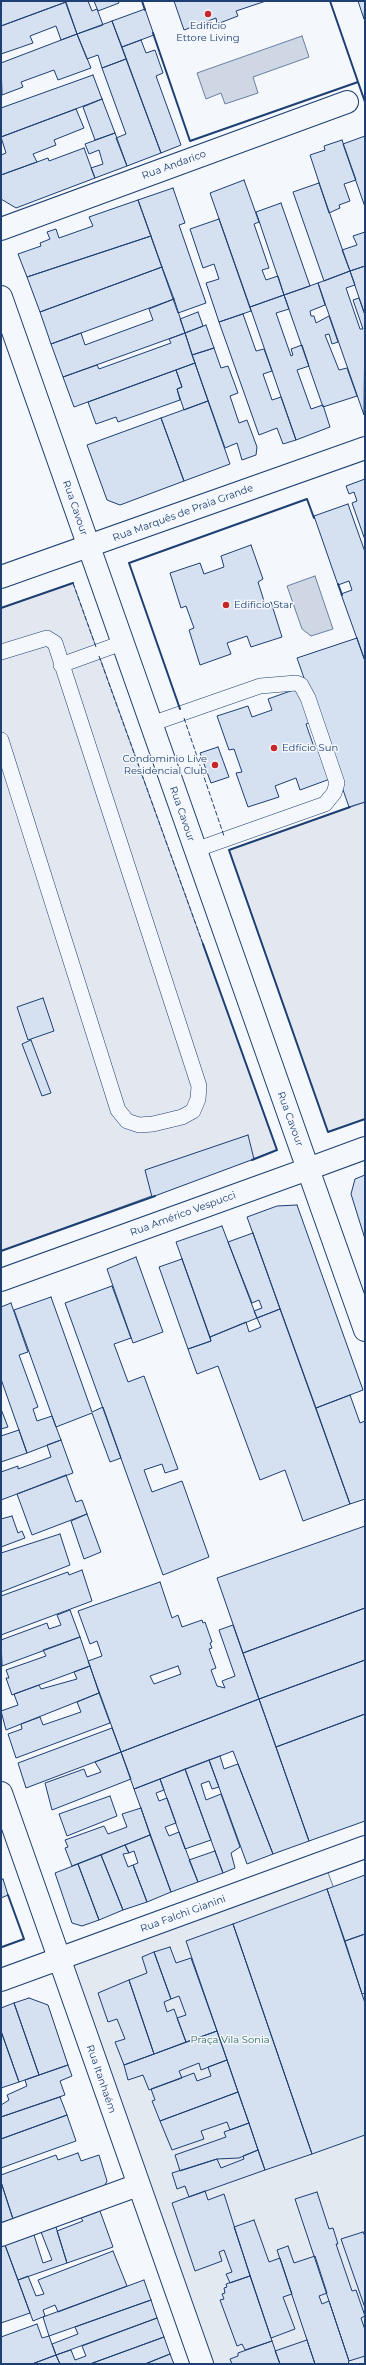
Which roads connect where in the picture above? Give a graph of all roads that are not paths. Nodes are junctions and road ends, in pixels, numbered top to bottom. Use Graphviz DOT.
graph roads {
  1 [pos="347,102"];
  2 [pos="1,229"];
  3 [pos="1,297"];
  4 [pos="365,448"];
  5 [pos="88,546"];
  6 [pos="1,577"];
  7 [pos="122,643"];
  8 [pos="1,652"];
  9 [pos="61,664"];
  10 [pos="151,724"];
  11 [pos="1,740"];
  12 [pos="195,850"];
  13 [pos="365,1148"];
  14 [pos="308,1169"];
  15 [pos="1,1280"];
  16 [pos="365,1330"];
  17 [pos="1,1793"];
  18 [pos="365,1847"];
  19 [pos="60,1960"];
  20 [pos="1,1980"];
  21 [pos="138,2185"];
  22 [pos="1,2235"];
  23 [pos="202,2364"];
  1 -- 2 [label="street, Rua Andarico"];
  3 -- 5 [label="street, Rua Cavour"];
  4 -- 5 [label="street, Rua Marquês de Praia Grande"];
  5 -- 6 [label="street, Rua Marquês de Praia Grande"];
  5 -- 7 [label="street, Rua Cavour"];
  7 -- 9 [label="lane"];
  7 -- 10 [label="street, Rua Cavour"];
  8 -- 9 [label="lane"];
  9 -- 11 [label="lane"];
  10 -- 12 [label="street, Rua Cavour"];
  10 -- 12 [label="lane"];
  12 -- 14 [label="street, Rua Cavour"];
  13 -- 14 [label="street, Rua Américo Vespucci"];
  14 -- 15 [label="street, Rua Américo Vespucci"];
  14 -- 16 [label="street, Rua Cavour"];
  17 -- 19 [label="street, Rua Itanhaém"];
  18 -- 19 [label="street, Rua Falchi Gianini"];
  19 -- 20 [label="street, Rua Falchi Gianini"];
  19 -- 21 [label="street, Rua Itanhaém"];
  21 -- 22 [label="street"];
  21 -- 23 [label="street, Rua Itanhaém"];
}
